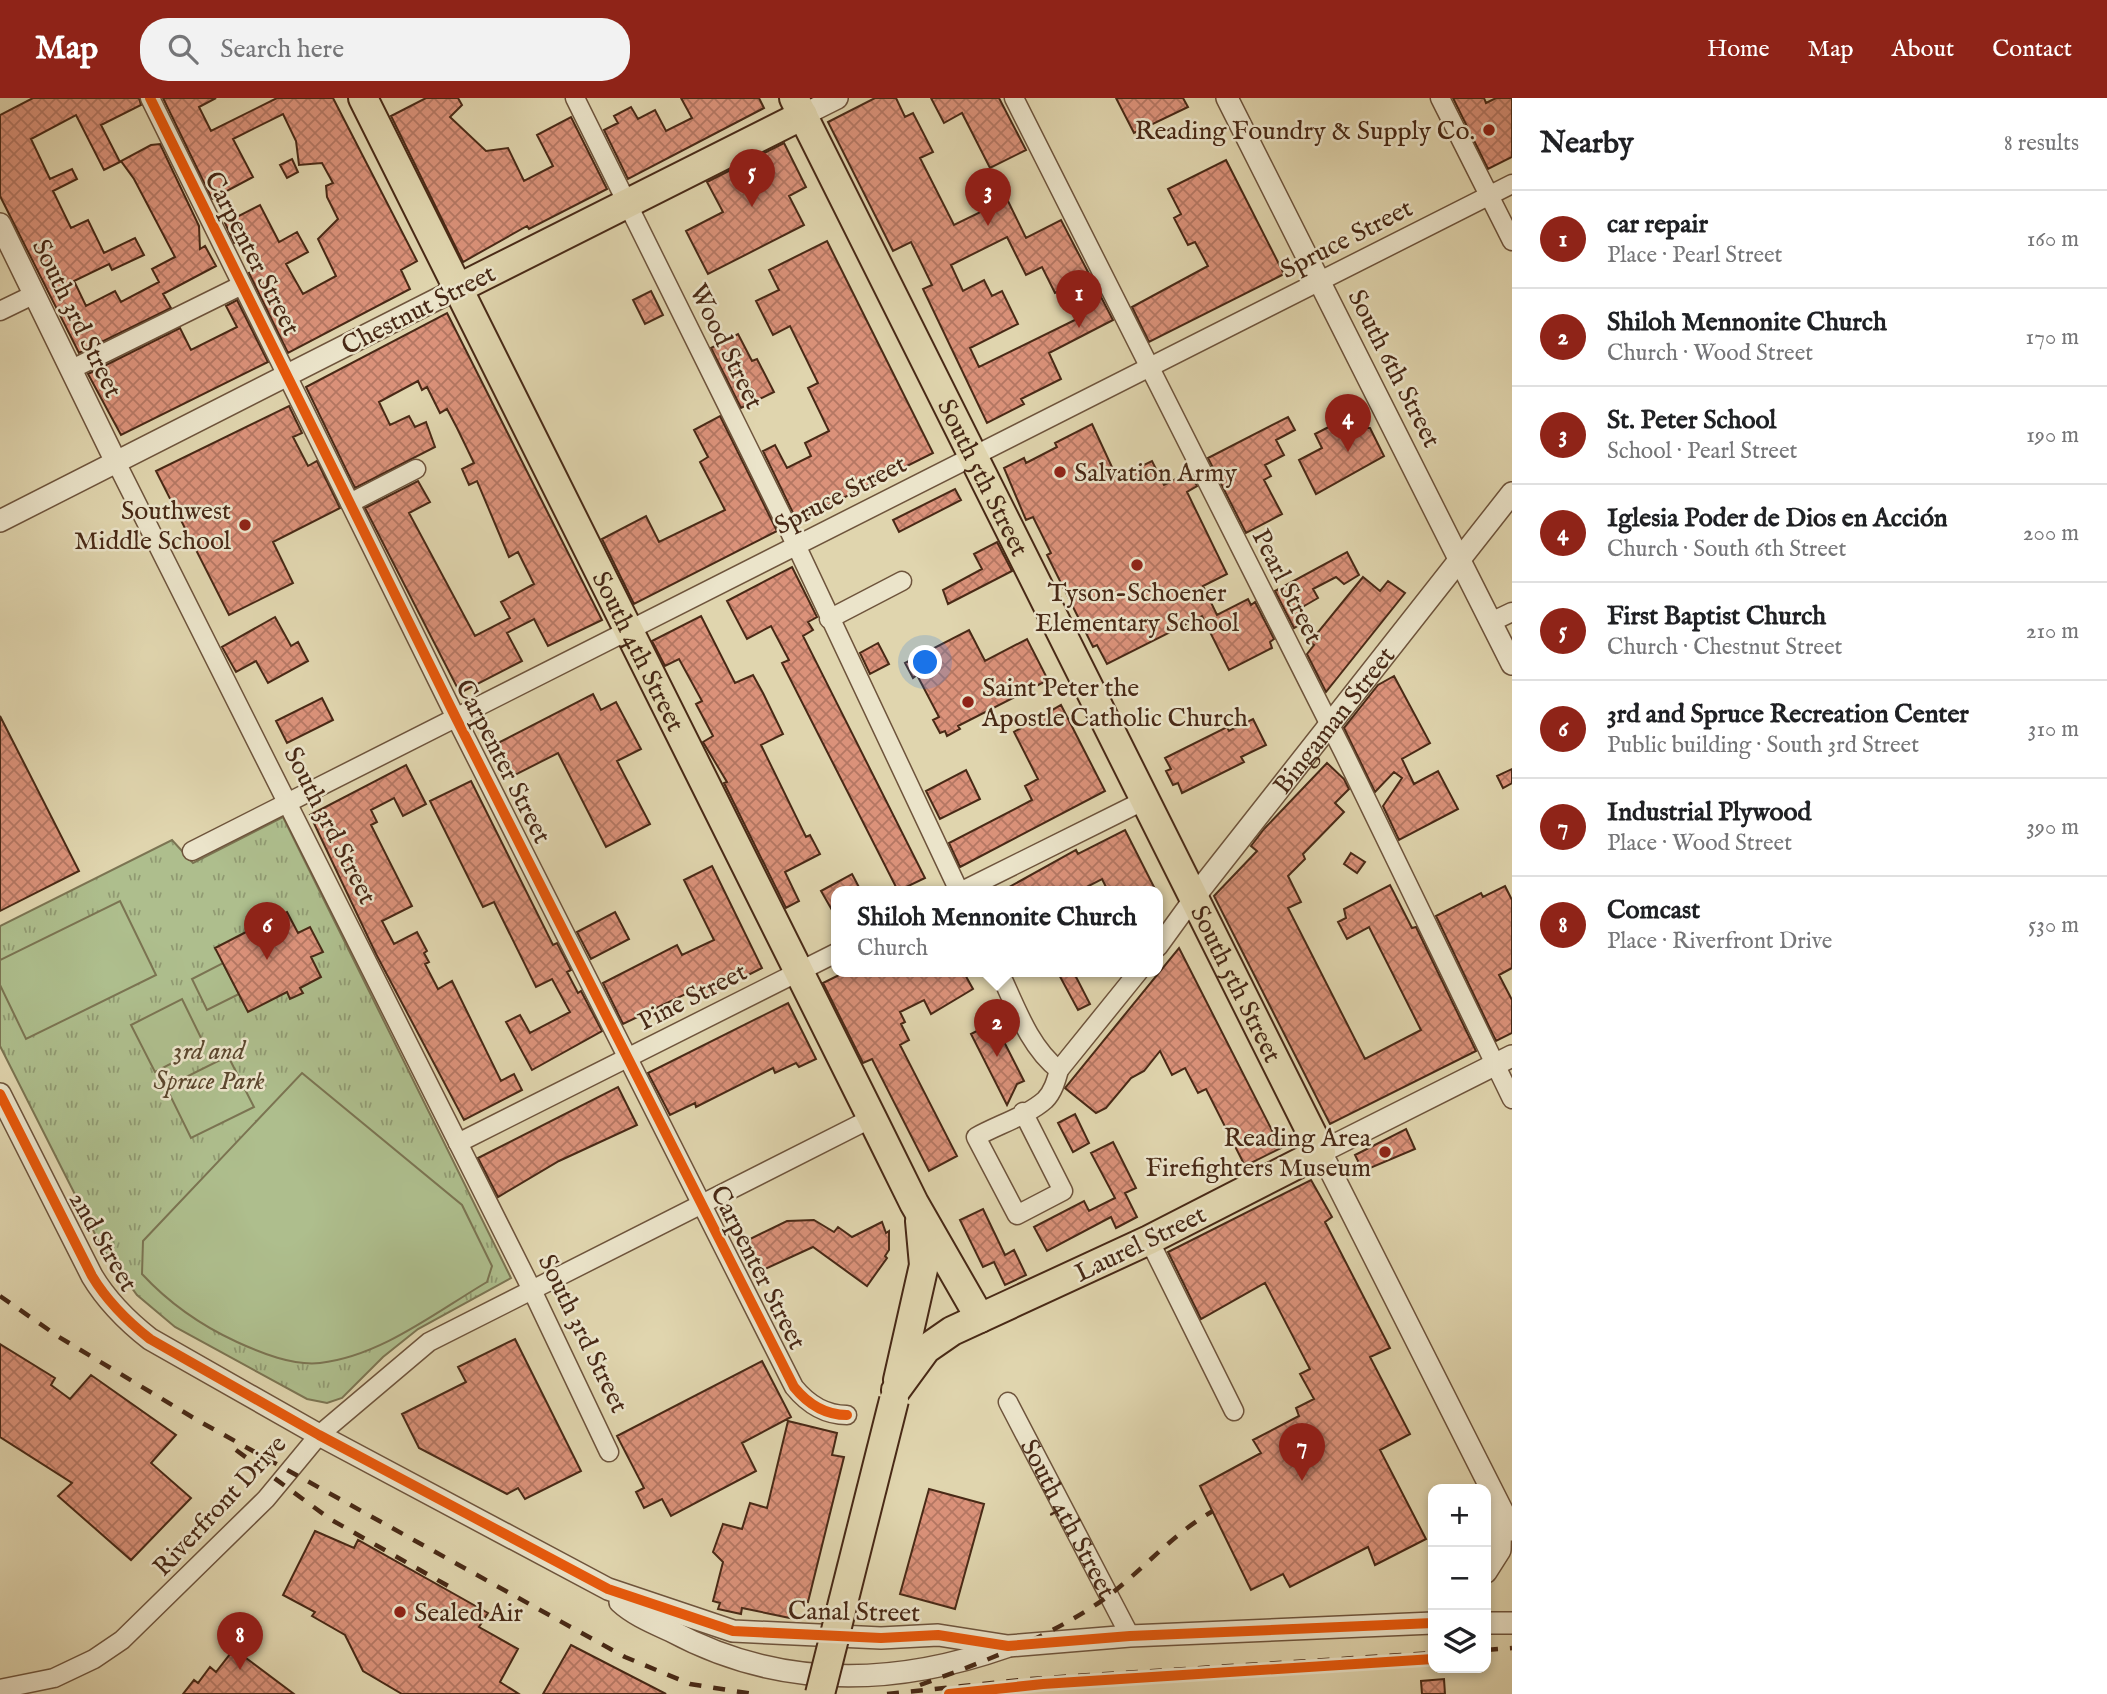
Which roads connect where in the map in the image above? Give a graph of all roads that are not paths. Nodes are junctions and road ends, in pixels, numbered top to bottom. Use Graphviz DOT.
graph roads {
  1 [pos="150,98"];
  2 [pos="363,98"];
  3 [pos="575,98"];
  4 [pos="836,98"];
  5 [pos="1014,98"];
  6 [pos="1227,98"];
  7 [pos="1440,98"];
  8 [pos="799,107"];
  9 [pos="1512,184"];
  10 [pos="1489,195"];
  11 [pos="627,204"];
  12 [pos="0,225"];
  13 [pos="1512,241"];
  14 [pos="1319,281"];
  15 [pos="242,285"];
  16 [pos="459,288"];
  17 [pos="35,294"];
  18 [pos="0,311"];
  19 [pos="1150,366"];
  20 [pos="72,369"];
  21 [pos="288,375"];
  22 [pos="973,456"];
  23 [pos="117,462"];
  24 [pos="416,469"];
  25 [pos="1512,493"];
  26 [pos="351,503"];
  27 [pos="0,521"];
  28 [pos="796,546"];
  29 [pos="1460,561"];
  30 [pos="902,581"];
  31 [pos="1512,612"];
  32 [pos="829,619"];
  33 [pos="1491,622"];
  34 [pos="627,631"];
  35 [pos="1512,664"];
  36 [pos="456,718"];
  37 [pos="1330,727"];
  38 [pos="1145,800"];
  39 [pos="289,803"];
  40 [pos="192,851"];
  41 [pos="958,886"];
  42 [pos="970,886"];
  43 [pos="1195,896"];
  44 [pos="1163,940"];
  45 [pos="831,956"];
  46 [pos="798,972"];
  47 [pos="1002,977"];
  48 [pos="1134,977"];
  49 [pos="628,1058"];
  50 [pos="1503,1060"];
  51 [pos="1059,1070"];
  52 [pos="0,1094"];
  53 [pos="1512,1099"];
  54 [pos="1023,1112"];
  55 [pos="872,1118"];
  56 [pos="458,1143"];
  57 [pos="1321,1152"];
  58 [pos="701,1203"];
  59 [pos="914,1203"];
  60 [pos="1149,1240"];
  61 [pos="531,1288"];
  62 [pos="980,1318"];
  63 [pos="895,1395"];
  64 [pos="1008,1402"];
  65 [pos="1234,1411"];
  66 [pos="847,1415"];
  67 [pos="319,1435"];
  68 [pos="610,1452"];
  69 [pos="1507,1506"];
  70 [pos="1512,1530"];
  71 [pos="1491,1564"];
  72 [pos="608,1589"];
  73 [pos="1427,1620"];
  74 [pos="1491,1623"];
  75 [pos="1512,1623"];
  76 [pos="1130,1636"];
  77 [pos="1008,1646"];
  78 [pos="0,1689"];
  79 [pos="820,1694"];
  1 -- 15 [label="street, Carpenter Street"];
  2 -- 16 [label="main road, South 4th Street"];
  3 -- 11 [label="street, Wood Street"];
  4 -- 8 [label="street, Chestnut Street"];
  5 -- 19 [label="street, Pearl Street"];
  6 -- 14 [label="street, South 6th Street"];
  7 -- 10 [label="street"];
  8 -- 11 [label="main road, Chestnut Street"];
  8 -- 22 [label="main road, South 5th Street"];
  9 -- 10 [label="street, Spruce Street"];
  10 -- 13 [label="street"];
  10 -- 14 [label="street, Spruce Street"];
  11 -- 16 [label="main road, Chestnut Street"];
  11 -- 28 [label="street, Wood Street"];
  12 -- 17 [label="street, South 3rd Street"];
  14 -- 19 [label="street, Spruce Street"];
  14 -- 29 [label="street, South 6th Street"];
  15 -- 20 [label="street"];
  15 -- 21 [label="street, Carpenter Street"];
  16 -- 21 [label="street, Chestnut Street"];
  16 -- 34 [label="main road, South 4th Street"];
  17 -- 18 [label="street"];
  17 -- 20 [label="street, South 3rd Street"];
  19 -- 22 [label="street, Spruce Street"];
  19 -- 37 [label="street, Pearl Street"];
  20 -- 23 [label="street, South 3rd Street"];
  21 -- 23 [label="street, Chestnut Street"];
  21 -- 26 [label="street, Carpenter Street"];
  22 -- 28 [label="street, Spruce Street"];
  22 -- 38 [label="main road, South 5th Street"];
  23 -- 27 [label="street, Chestnut Street"];
  23 -- 39 [label="street, South 3rd Street"];
  24 -- 26 [label="street"];
  25 -- 29 [label="street, Bingaman Street"];
  26 -- 36 [label="street, Carpenter Street"];
  28 -- 32 [label="street, Wood Street"];
  28 -- 34 [label="street, Spruce Street"];
  29 -- 33 [label="street, South 6th Street"];
  29 -- 37 [label="street, Bingaman Street"];
  30 -- 32 [label="street"];
  31 -- 33 [label="street"];
  32 -- 41 [label="street, Wood Street"];
  33 -- 35 [label="street, South 6th Street"];
  34 -- 36 [label="street, Spruce Street"];
  34 -- 46 [label="main road, South 4th Street"];
  36 -- 39 [label="street, Spruce Street"];
  36 -- 49 [label="street, Carpenter Street"];
  37 -- 43 [label="street, Bingaman Street"];
  37 -- 50 [label="street, Pearl Street"];
  38 -- 42 [label="street"];
  38 -- 43 [label="main road, South 5th Street"];
  39 -- 40 [label="street, Spruce Street"];
  39 -- 56 [label="street, South 3rd Street"];
  43 -- 44 [label="street, Bingaman Street"];
  43 -- 57 [label="main road, South 5th Street"];
  45 -- 46 [label="street, Pine Street"];
  46 -- 49 [label="street, Pine Street"];
  46 -- 55 [label="main road, South 4th Street"];
  47 -- 51 [label="street"];
  48 -- 51 [label="street"];
  49 -- 56 [label="street, Pine Street"];
  49 -- 58 [label="street, Carpenter Street"];
  50 -- 53 [label="street, Pearl Street"];
  50 -- 57 [label="street, Laurel Street"];
  51 -- 54 [label="street"];
  52 -- 67 [label="street, 2nd Street"];
  54 -- 54 [label="street"];
  55 -- 58 [label="street, Riverfront Drive"];
  55 -- 59 [label="main road, South 4th Street"];
  56 -- 61 [label="street, South 3rd Street"];
  57 -- 60 [label="main road, Laurel Street"];
  57 -- 69 [label="street, South 5th Street"];
  58 -- 61 [label="street, Riverfront Drive"];
  58 -- 66 [label="street, Carpenter Street"];
  59 -- 62 [label="main road, South 4th Street"];
  59 -- 63 [label="main road, South 4th Street"];
  60 -- 62 [label="main road, Laurel Street"];
  60 -- 65 [label="street"];
  61 -- 67 [label="street, Riverfront Drive"];
  61 -- 68 [label="street, South 3rd Street"];
  62 -- 63 [label="main road, Laurel Street"];
  63 -- 79 [label="main road, bridge"];
  64 -- 76 [label="street, South 4th Street"];
  67 -- 72 [label="street, Canal Street"];
  67 -- 78 [label="street, Riverfront Drive"];
  69 -- 70 [label="street, South 5th Street"];
  69 -- 71 [label="street"];
  72 -- 77 [label="street, Canal Street"];
  72 -- 77 [label="street, Canal Street"];
  73 -- 76 [label="street, Canal Street"];
  74 -- 75 [label="street"];
  76 -- 77 [label="street, Canal Street"];
}
